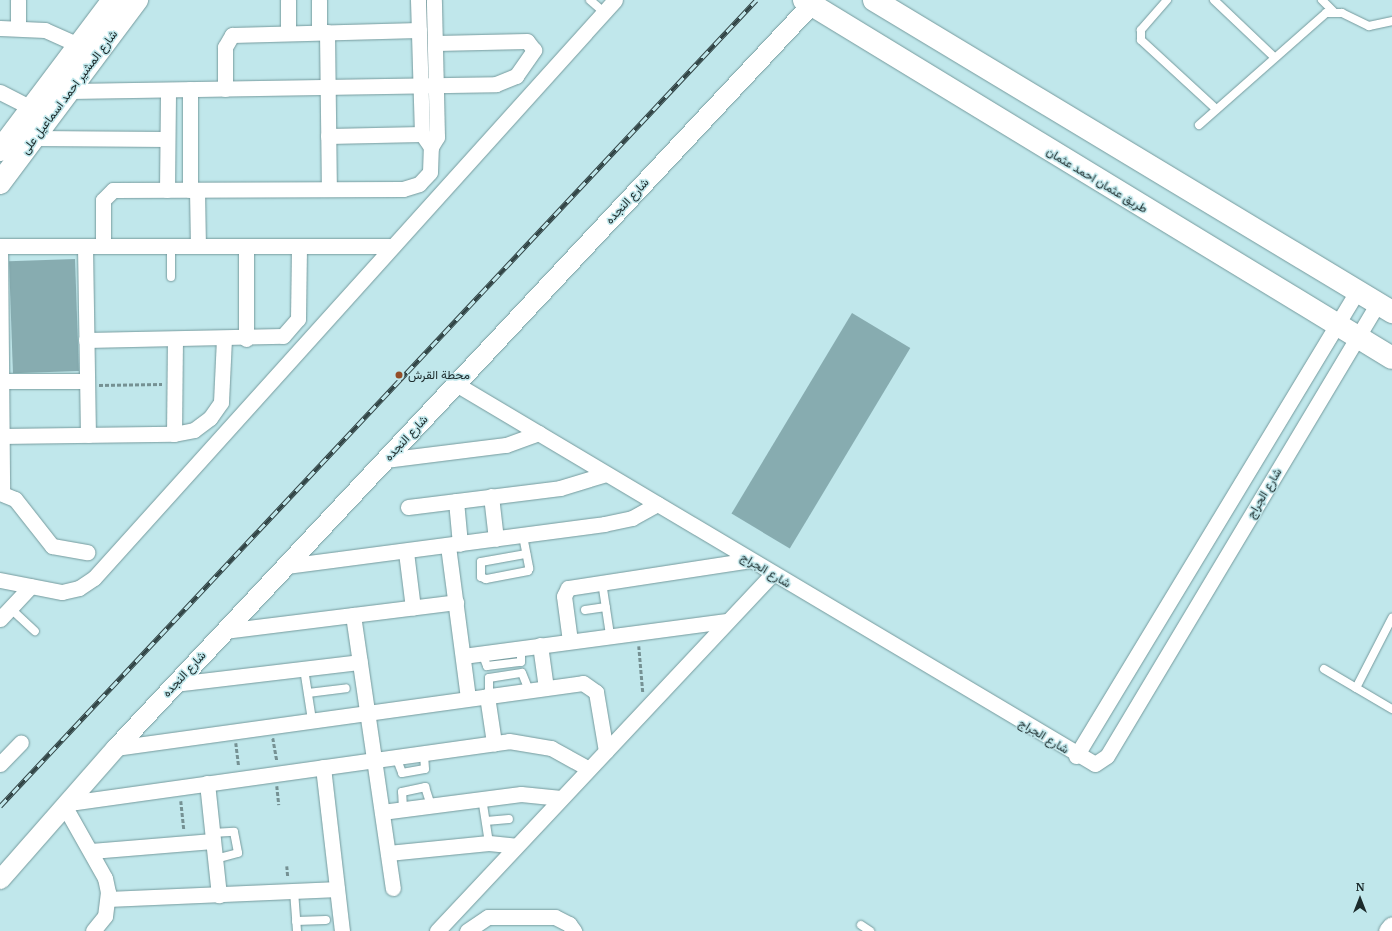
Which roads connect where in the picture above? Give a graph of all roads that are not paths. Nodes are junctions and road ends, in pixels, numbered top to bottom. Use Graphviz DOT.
graph roads {
  1 [pos="18,0"];
  2 [pos="113,0"];
  3 [pos="138,0"];
  4 [pos="288,0"];
  5 [pos="319,0"];
  6 [pos="418,0"];
  7 [pos="434,0"];
  8 [pos="590,0"];
  9 [pos="615,0"];
  10 [pos="874,0"];
  11 [pos="1167,0"];
  12 [pos="1214,0"];
  13 [pos="1322,0"];
  14 [pos="810,1"];
  15 [pos="604,12"];
  16 [pos="1334,12"];
  17 [pos="1392,21"];
  18 [pos="0,28"];
  19 [pos="18,28"];
  20 [pos="419,30"];
  21 [pos="323,32"];
  22 [pos="288,33"];
  23 [pos="436,43"];
  24 [pos="79,45"];
  25 [pos="1274,57"];
  26 [pos="516,76"];
  27 [pos="436,85"];
  28 [pos="420,86"];
  29 [pos="328,87"];
  30 [pos="190,89"];
  31 [pos="226,89"];
  32 [pos="168,90"];
  33 [pos="534,90"];
  34 [pos="70,91"];
  35 [pos="0,92"];
  36 [pos="31,108"];
  37 [pos="1216,109"];
  38 [pos="1199,125"];
  39 [pos="422,134"];
  40 [pos="328,136"];
  41 [pos="34,138"];
  42 [pos="167,139"];
  43 [pos="431,147"];
  44 [pos="3,166"];
  45 [pos="329,189"];
  46 [pos="167,190"];
  47 [pos="193,190"];
  48 [pos="0,246"];
  49 [pos="85,246"];
  50 [pos="103,246"];
  51 [pos="171,246"];
  52 [pos="198,246"];
  53 [pos="246,246"];
  54 [pos="299,246"];
  55 [pos="393,246"];
  56 [pos="172,277"];
  57 [pos="1358,290"];
  58 [pos="1385,307"];
  59 [pos="1336,324"];
  60 [pos="1357,337"];
  61 [pos="175,339"];
  62 [pos="224,339"];
  63 [pos="246,339"];
  64 [pos="86,340"];
  65 [pos="1392,358"];
  66 [pos="87,383"];
  67 [pos="1,384"];
  68 [pos="456,384"];
  69 [pos="539,433"];
  70 [pos="174,434"];
  71 [pos="88,435"];
  72 [pos="1,436"];
  73 [pos="385,460"];
  74 [pos="606,474"];
  75 [pos="1234,492"];
  76 [pos="1,493"];
  77 [pos="491,496"];
  78 [pos="456,501"];
  79 [pos="657,504"];
  80 [pos="1257,506"];
  81 [pos="408,507"];
  82 [pos="524,536"];
  83 [pos="496,539"];
  84 [pos="454,545"];
  85 [pos="87,552"];
  86 [pos="406,552"];
  87 [pos="526,554"];
  88 [pos="750,560"];
  89 [pos="286,566"];
  90 [pos="772,574"];
  91 [pos="0,580"];
  92 [pos="602,582"];
  93 [pos="31,586"];
  94 [pos="456,602"];
  95 [pos="413,608"];
  96 [pos="606,608"];
  97 [pos="585,610"];
  98 [pos="5,614"];
  99 [pos="353,616"];
  100 [pos="1392,618"];
  101 [pos="727,621"];
  102 [pos="35,631"];
  103 [pos="224,631"];
  104 [pos="610,635"];
  105 [pos="570,641"];
  106 [pos="540,645"];
  107 [pos="463,656"];
  108 [pos="360,662"];
  109 [pos="304,669"];
  110 [pos="1324,669"];
  111 [pos="175,684"];
  112 [pos="346,688"];
  113 [pos="546,688"];
  114 [pos="1356,688"];
  115 [pos="308,693"];
  116 [pos="488,696"];
  117 [pos="468,698"];
  118 [pos="1392,709"];
  119 [pos="367,712"];
  120 [pos="312,720"];
  121 [pos="21,742"];
  122 [pos="494,743"];
  123 [pos="115,748"];
  124 [pos="606,751"];
  125 [pos="1076,756"];
  126 [pos="374,760"];
  127 [pos="1,761"];
  128 [pos="323,767"];
  129 [pos="589,769"];
  130 [pos="207,783"];
  131 [pos="482,798"];
  132 [pos="561,798"];
  133 [pos="67,805"];
  134 [pos="382,812"];
  135 [pos="509,819"];
  136 [pos="486,821"];
  137 [pos="213,837"];
  138 [pos="489,843"];
  139 [pos="516,846"];
  140 [pos="91,852"];
  141 [pos="388,853"];
  142 [pos="215,860"];
  143 [pos="0,879"];
  144 [pos="393,888"];
  145 [pos="337,889"];
  146 [pos="294,891"];
  147 [pos="219,895"];
  148 [pos="109,899"];
  149 [pos="326,920"];
  150 [pos="296,922"];
  151 [pos="861,925"];
  152 [pos="1392,926"];
  153 [pos="93,931"];
  154 [pos="297,931"];
  155 [pos="342,931"];
  156 [pos="437,931"];
  157 [pos="467,931"];
  158 [pos="574,931"];
  159 [pos="870,931"];
  160 [pos="1388,931"];
  1 -- 19 [label="street"];
  2 -- 24 [label="main road, شارع المشير احمد اسماعيل على"];
  3 -- 34 [label="main road, شارع المشير احمد اسماعيل على"];
  4 -- 22 [label="street"];
  5 -- 21 [label="street"];
  6 -- 20 [label="street"];
  7 -- 23 [label="street"];
  8 -- 15 [label="lane"];
  9 -- 15 [label="street"];
  10 -- 57 [label="main road"];
  11 -- 37 [label="lane"];
  12 -- 25 [label="lane"];
  13 -- 16 [label="lane"];
  14 -- 59 [label="main road, طريق عثمان احمد عثمان"];
  14 -- 68 [label="street, شارع النجده"];
  15 -- 33 [label="street"];
  16 -- 17 [label="lane"];
  16 -- 25 [label="lane"];
  18 -- 19 [label="street"];
  19 -- 24 [label="street"];
  20 -- 21 [label="street"];
  20 -- 28 [label="street"];
  21 -- 22 [label="street"];
  21 -- 29 [label="street"];
  22 -- 31 [label="street"];
  23 -- 26 [label="street"];
  23 -- 27 [label="street"];
  24 -- 36 [label="main road, شارع المشير احمد اسماعيل على"];
  25 -- 37 [label="lane"];
  26 -- 27 [label="street"];
  26 -- 33 [label="street"];
  27 -- 28 [label="street"];
  27 -- 43 [label="street"];
  28 -- 29 [label="street"];
  28 -- 39 [label="street"];
  29 -- 31 [label="street"];
  29 -- 40 [label="street"];
  30 -- 31 [label="street"];
  30 -- 32 [label="street"];
  30 -- 47 [label="street"];
  32 -- 34 [label="street"];
  32 -- 42 [label="street"];
  33 -- 55 [label="street"];
  34 -- 41 [label="main road, شارع المشير احمد اسماعيل على"];
  35 -- 36 [label="street"];
  36 -- 44 [label="main road, شارع المشير احمد اسماعيل على"];
  37 -- 38 [label="lane"];
  39 -- 40 [label="street"];
  39 -- 43 [label="street"];
  40 -- 45 [label="street"];
  41 -- 42 [label="street"];
  41 -- 44 [label="main road, شارع المشير احمد اسماعيل على"];
  42 -- 46 [label="street"];
  43 -- 45 [label="street"];
  45 -- 47 [label="street"];
  46 -- 47 [label="street"];
  46 -- 50 [label="street"];
  47 -- 52 [label="street"];
  48 -- 49 [label="street"];
  48 -- 67 [label="street"];
  49 -- 50 [label="street"];
  49 -- 64 [label="street"];
  50 -- 51 [label="street"];
  51 -- 52 [label="street"];
  51 -- 56 [label="lane"];
  52 -- 53 [label="street"];
  53 -- 54 [label="street"];
  53 -- 63 [label="street"];
  54 -- 55 [label="street"];
  54 -- 63 [label="street"];
  55 -- 93 [label="street"];
  57 -- 58 [label="main road"];
  57 -- 59 [label="street, شارع الجراج"];
  58 -- 60 [label="street, شارع الجراج"];
  59 -- 60 [label="main road, طريق عثمان احمد عثمان"];
  59 -- 75 [label="street, شارع الجراج"];
  60 -- 65 [label="main road, طريق عثمان احمد عثمان"];
  60 -- 80 [label="street, شارع الجراج"];
  61 -- 62 [label="street"];
  61 -- 64 [label="street"];
  61 -- 70 [label="street"];
  62 -- 63 [label="street"];
  62 -- 70 [label="street"];
  64 -- 66 [label="street"];
  66 -- 67 [label="street"];
  66 -- 71 [label="street"];
  67 -- 72 [label="street"];
  68 -- 69 [label="street, شارع الجراج"];
  68 -- 73 [label="street, شارع النجده"];
  69 -- 73 [label="street"];
  69 -- 74 [label="street, شارع الجراج"];
  70 -- 71 [label="street"];
  71 -- 72 [label="street"];
  72 -- 76 [label="street"];
  73 -- 89 [label="street, شارع النجده"];
  74 -- 77 [label="street"];
  74 -- 79 [label="street, شارع الجراج"];
  75 -- 80 [label="street"];
  75 -- 125 [label="street, شارع الجراج"];
  76 -- 85 [label="street"];
  77 -- 78 [label="street"];
  77 -- 83 [label="street"];
  78 -- 81 [label="street"];
  78 -- 84 [label="street"];
  79 -- 82 [label="street"];
  79 -- 88 [label="street, شارع الجراج"];
  80 -- 125 [label="street, شارع الجراج"];
  82 -- 83 [label="street"];
  82 -- 87 [label="lane"];
  83 -- 84 [label="street"];
  84 -- 86 [label="street"];
  84 -- 94 [label="street"];
  86 -- 89 [label="street"];
  86 -- 95 [label="street"];
  87 -- 87 [label="lane"];
  88 -- 90 [label="street, شارع الجراج"];
  88 -- 92 [label="street"];
  89 -- 103 [label="street, شارع النجده"];
  90 -- 101 [label="street"];
  90 -- 125 [label="street, شارع الجراج"];
  91 -- 93 [label="street"];
  92 -- 96 [label="lane"];
  92 -- 105 [label="street"];
  93 -- 98 [label="street"];
  94 -- 95 [label="street"];
  94 -- 107 [label="street"];
  95 -- 99 [label="street"];
  96 -- 97 [label="lane"];
  96 -- 104 [label="lane"];
  98 -- 102 [label="lane"];
  99 -- 103 [label="street"];
  99 -- 108 [label="street"];
  100 -- 114 [label="lane"];
  101 -- 104 [label="street"];
  101 -- 124 [label="street"];
  103 -- 111 [label="street, شارع النجده"];
  104 -- 105 [label="street"];
  105 -- 106 [label="street"];
  106 -- 107 [label="street"];
  106 -- 113 [label="street"];
  107 -- 117 [label="street"];
  108 -- 109 [label="street"];
  108 -- 119 [label="street"];
  109 -- 111 [label="street"];
  109 -- 115 [label="lane"];
  110 -- 114 [label="lane"];
  111 -- 123 [label="street, شارع النجده"];
  112 -- 115 [label="lane"];
  113 -- 116 [label="street"];
  113 -- 124 [label="street"];
  114 -- 118 [label="lane"];
  115 -- 120 [label="lane"];
  116 -- 117 [label="street"];
  116 -- 122 [label="street"];
  117 -- 119 [label="street"];
  119 -- 120 [label="street"];
  119 -- 126 [label="street"];
  120 -- 123 [label="street"];
  121 -- 127 [label="street"];
  122 -- 126 [label="street"];
  122 -- 129 [label="street"];
  123 -- 133 [label="street, شارع النجده"];
  124 -- 129 [label="street"];
  126 -- 128 [label="street"];
  126 -- 134 [label="street"];
  128 -- 130 [label="street"];
  128 -- 145 [label="street"];
  129 -- 132 [label="street"];
  130 -- 133 [label="street"];
  130 -- 137 [label="street"];
  131 -- 132 [label="street"];
  131 -- 134 [label="street"];
  131 -- 136 [label="lane"];
  132 -- 139 [label="street"];
  133 -- 140 [label="street"];
  133 -- 143 [label="street, شارع النجده"];
  134 -- 141 [label="street"];
  135 -- 136 [label="lane"];
  136 -- 138 [label="lane"];
  137 -- 140 [label="street"];
  137 -- 142 [label="street"];
  137 -- 142 [label="lane"];
  138 -- 139 [label="street"];
  138 -- 141 [label="street"];
  139 -- 156 [label="street"];
  140 -- 148 [label="street"];
  141 -- 144 [label="street"];
  142 -- 147 [label="street"];
  145 -- 146 [label="street"];
  145 -- 155 [label="street"];
  146 -- 147 [label="street"];
  146 -- 150 [label="lane"];
  147 -- 148 [label="street"];
  148 -- 153 [label="street"];
  149 -- 150 [label="lane"];
  150 -- 154 [label="lane"];
  151 -- 159 [label="lane"];
  152 -- 160 [label="street"];
  157 -- 158 [label="street"];
}
